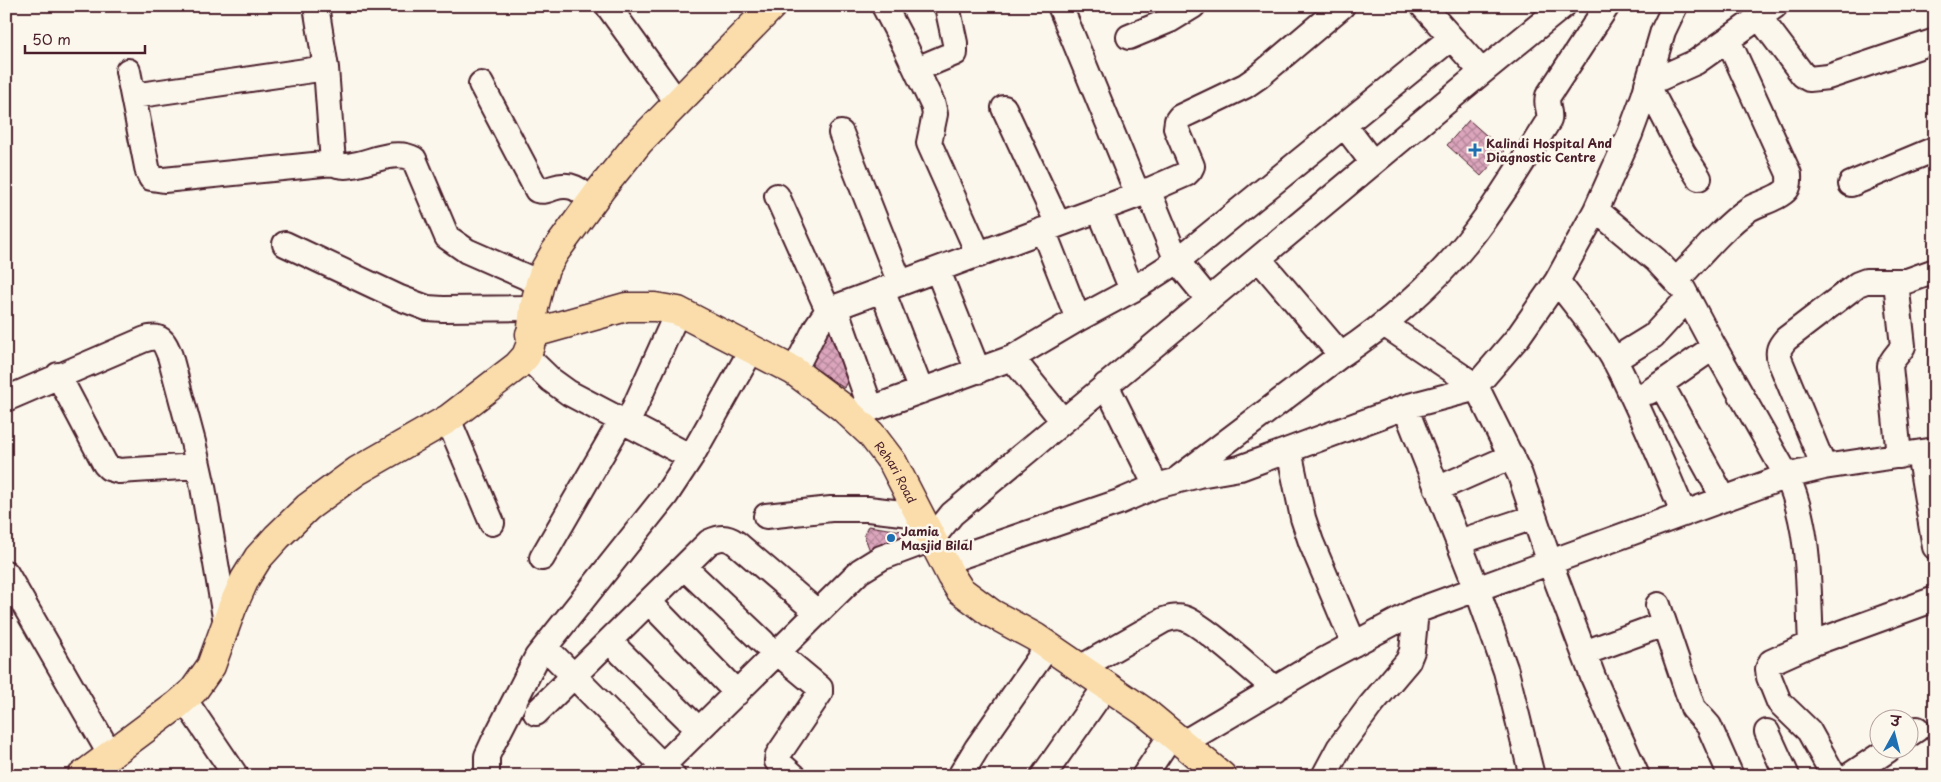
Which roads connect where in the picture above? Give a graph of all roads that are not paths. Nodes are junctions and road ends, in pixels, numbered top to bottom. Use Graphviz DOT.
graph roads {
  1 [pos="316,6"];
  2 [pos="608,6"];
  3 [pos="772,6"];
  4 [pos="884,6"];
  5 [pos="947,6"];
  6 [pos="1060,6"];
  7 [pos="1193,6"];
  8 [pos="1342,6"];
  9 [pos="1423,6"];
  10 [pos="1563,6"];
  11 [pos="1607,6"];
  12 [pos="1675,6"];
  13 [pos="1767,12"];
  14 [pos="1129,37"];
  15 [pos="1451,38"];
  16 [pos="1728,40"];
  17 [pos="1935,41"];
  18 [pos="326,68"];
  19 [pos="917,69"];
  20 [pos="128,71"];
  21 [pos="1482,72"];
  22 [pos="481,84"];
  23 [pos="1647,84"];
  24 [pos="133,96"];
  25 [pos="678,102"];
  26 [pos="1004,108"];
  27 [pos="1344,125"];
  28 [pos="840,133"];
  29 [pos="1935,150"];
  30 [pos="333,163"];
  31 [pos="1372,163"];
  32 [pos="1699,178"];
  33 [pos="1851,184"];
  34 [pos="1143,192"];
  35 [pos="776,196"];
  36 [pos="592,202"];
  37 [pos="1099,209"];
  38 [pos="1596,210"];
  39 [pos="1051,227"];
  40 [pos="285,244"];
  41 [pos="979,255"];
  42 [pos="1259,259"];
  43 [pos="1177,261"];
  44 [pos="938,271"];
  45 [pos="1935,271"];
  46 [pos="1556,281"];
  47 [pos="1896,282"];
  48 [pos="891,286"];
  49 [pos="1682,289"];
  50 [pos="1132,290"];
  51 [pos="537,296"];
  52 [pos="1209,300"];
  53 [pos="832,309"];
  54 [pos="678,312"];
  55 [pos="1078,319"];
  56 [pos="1384,324"];
  57 [pos="528,345"];
  58 [pos="1714,347"];
  59 [pos="752,349"];
  60 [pos="1341,355"];
  61 [pos="1012,358"];
  62 [pos="1614,360"];
  63 [pos="794,371"];
  64 [pos="978,371"];
  65 [pos="58,375"];
  66 [pos="1661,384"];
  67 [pos="1106,385"];
  68 [pos="1476,386"];
  69 [pos="921,391"];
  70 [pos="6,399"];
  71 [pos="1635,402"];
  72 [pos="1405,407"];
  73 [pos="861,412"];
  74 [pos="448,419"];
  75 [pos="1063,421"];
  76 [pos="624,422"];
  77 [pos="1289,450"];
  78 [pos="1917,453"];
  79 [pos="1512,456"];
  80 [pos="691,457"];
  81 [pos="198,466"];
  82 [pos="1824,467"];
  83 [pos="1787,476"];
  84 [pos="1165,484"];
  85 [pos="1437,489"];
  86 [pos="1724,500"];
  87 [pos="1684,514"];
  88 [pos="920,515"];
  89 [pos="766,516"];
  90 [pos="1534,517"];
  91 [pos="492,524"];
  92 [pos="1459,542"];
  93 [pos="1935,547"];
  94 [pos="938,551"];
  95 [pos="542,558"];
  96 [pos="1550,563"];
  97 [pos="684,567"];
  98 [pos="6,573"];
  99 [pos="1477,589"];
  100 [pos="1935,599"];
  101 [pos="648,602"];
  102 [pos="1416,611"];
  103 [pos="818,613"];
  104 [pos="226,623"];
  105 [pos="610,641"];
  106 [pos="1354,644"];
  107 [pos="1810,644"];
  108 [pos="1048,646"];
  109 [pos="544,647"];
  110 [pos="771,648"];
  111 [pos="1584,652"];
  112 [pos="1080,668"];
  113 [pos="574,676"];
  114 [pos="1106,686"];
  115 [pos="1275,689"];
  116 [pos="737,693"];
  117 [pos="184,699"];
  118 [pos="536,713"];
  119 [pos="699,730"];
  120 [pos="1767,732"];
  121 [pos="1177,738"];
  122 [pos="110,754"];
  123 [pos="1873,760"];
  124 [pos="663,772"];
  125 [pos="1215,774"];
  126 [pos="84,775"];
  127 [pos="236,776"];
  128 [pos="487,776"];
  129 [pos="794,776"];
  130 [pos="960,776"];
  131 [pos="1043,776"];
  132 [pos="1144,776"];
  133 [pos="1324,776"];
  134 [pos="1532,776"];
  135 [pos="1637,776"];
  136 [pos="1732,776"];
  137 [pos="1787,776"];
  138 [pos="1834,776"];
  139 [pos="1849,776"];
  1 -- 18 [label="street"];
  2 -- 25 [label="street"];
  3 -- 25 [label="main road"];
  4 -- 19 [label="street"];
  5 -- 19 [label="street"];
  6 -- 34 [label="street"];
  7 -- 14 [label="street"];
  8 -- 34 [label="street"];
  9 -- 15 [label="street"];
  10 -- 21 [label="street"];
  11 -- 56 [label="street"];
  12 -- 23 [label="street"];
  13 -- 16 [label="street"];
  13 -- 17 [label="street"];
  15 -- 21 [label="street"];
  15 -- 27 [label="street"];
  16 -- 23 [label="street"];
  16 -- 49 [label="street"];
  18 -- 24 [label="street"];
  18 -- 30 [label="street"];
  19 -- 41 [label="street"];
  20 -- 24 [label="street"];
  21 -- 31 [label="street"];
  22 -- 36 [label="street"];
  23 -- 32 [label="street"];
  23 -- 38 [label="street"];
  24 -- 30 [label="street"];
  25 -- 36 [label="main road"];
  26 -- 39 [label="street"];
  27 -- 31 [label="street"];
  27 -- 43 [label="street"];
  28 -- 48 [label="street"];
  29 -- 33 [label="street"];
  30 -- 51 [label="street"];
  31 -- 42 [label="street"];
  34 -- 37 [label="street"];
  34 -- 43 [label="street"];
  35 -- 53 [label="street"];
  36 -- 51 [label="main road"];
  37 -- 39 [label="street"];
  37 -- 50 [label="street"];
  38 -- 46 [label="street"];
  38 -- 49 [label="street"];
  39 -- 41 [label="street"];
  39 -- 55 [label="street"];
  40 -- 51 [label="street"];
  41 -- 44 [label="street"];
  42 -- 52 [label="street"];
  42 -- 60 [label="street"];
  43 -- 50 [label="street"];
  43 -- 52 [label="street"];
  44 -- 48 [label="street"];
  44 -- 64 [label="street"];
  45 -- 47 [label="street"];
  46 -- 62 [label="street"];
  46 -- 68 [label="street"];
  47 -- 78 [label="street"];
  47 -- 82 [label="street"];
  48 -- 53 [label="street"];
  48 -- 69 [label="street"];
  49 -- 58 [label="street"];
  49 -- 62 [label="street"];
  50 -- 55 [label="street"];
  51 -- 57 [label="main road"];
  52 -- 67 [label="street"];
  53 -- 63 [label="street"];
  53 -- 73 [label="street"];
  54 -- 57 [label="main road, Rehari Road"];
  54 -- 59 [label="main road, Rehari Road"];
  54 -- 76 [label="street"];
  55 -- 61 [label="street"];
  56 -- 60 [label="street"];
  56 -- 68 [label="street"];
  57 -- 74 [label="main road"];
  57 -- 76 [label="street"];
  58 -- 66 [label="street"];
  58 -- 83 [label="street"];
  59 -- 63 [label="main road, Rehari Road"];
  59 -- 80 [label="street"];
  60 -- 84 [label="street"];
  61 -- 64 [label="street"];
  61 -- 75 [label="street"];
  62 -- 71 [label="street"];
  63 -- 73 [label="main road, Rehari Road"];
  64 -- 69 [label="street"];
  65 -- 70 [label="street"];
  65 -- 81 [label="street"];
  65 -- 81 [label="street"];
  66 -- 71 [label="street"];
  66 -- 86 [label="street"];
  67 -- 75 [label="street"];
  67 -- 84 [label="street"];
  68 -- 72 [label="street"];
  68 -- 79 [label="street"];
  69 -- 73 [label="street"];
  71 -- 87 [label="street"];
  72 -- 77 [label="street"];
  72 -- 85 [label="street"];
  73 -- 88 [label="main road, Rehari Road"];
  74 -- 91 [label="street"];
  74 -- 104 [label="main road"];
  75 -- 94 [label="street"];
  76 -- 80 [label="street"];
  76 -- 95 [label="street"];
  77 -- 84 [label="street"];
  77 -- 106 [label="street"];
  78 -- 82 [label="street"];
  78 -- 93 [label="street"];
  79 -- 85 [label="street"];
  79 -- 90 [label="street"];
  80 -- 109 [label="street"];
  81 -- 104 [label="street"];
  82 -- 83 [label="street"];
  83 -- 86 [label="street"];
  83 -- 107 [label="street"];
  84 -- 94 [label="street"];
  85 -- 92 [label="street"];
  86 -- 87 [label="street"];
  87 -- 96 [label="street"];
  88 -- 89 [label="street"];
  88 -- 94 [label="main road, Rehari Road"];
  90 -- 92 [label="street"];
  90 -- 96 [label="street"];
  92 -- 99 [label="street"];
  94 -- 103 [label="street"];
  94 -- 108 [label="main road, Rehari Road"];
  96 -- 99 [label="street"];
  96 -- 111 [label="street"];
  97 -- 101 [label="street"];
  97 -- 103 [label="street"];
  97 -- 110 [label="street"];
  98 -- 122 [label="street"];
  99 -- 102 [label="street"];
  99 -- 134 [label="street"];
  100 -- 107 [label="street"];
  101 -- 105 [label="street"];
  101 -- 116 [label="street"];
  102 -- 106 [label="street"];
  102 -- 133 [label="street"];
  103 -- 110 [label="street"];
  104 -- 117 [label="main road"];
  105 -- 113 [label="street"];
  105 -- 119 [label="street"];
  106 -- 115 [label="street"];
  107 -- 138 [label="street"];
  108 -- 112 [label="main road, Rehari Road"];
  108 -- 130 [label="street"];
  109 -- 113 [label="street"];
  109 -- 128 [label="street"];
  110 -- 116 [label="street"];
  110 -- 129 [label="street"];
  111 -- 135 [label="street"];
  111 -- 136 [label="street"];
  112 -- 114 [label="main road, Rehari Road"];
  112 -- 115 [label="street"];
  113 -- 118 [label="street"];
  113 -- 124 [label="street"];
  114 -- 121 [label="main road, Rehari Road"];
  114 -- 131 [label="street"];
  115 -- 121 [label="street"];
  116 -- 119 [label="street"];
  117 -- 122 [label="main road"];
  117 -- 127 [label="street"];
  119 -- 124 [label="street"];
  120 -- 137 [label="street"];
  121 -- 125 [label="main road, Rehari Road"];
  121 -- 132 [label="street"];
  122 -- 126 [label="main road"];
  123 -- 139 [label="street"];
}
